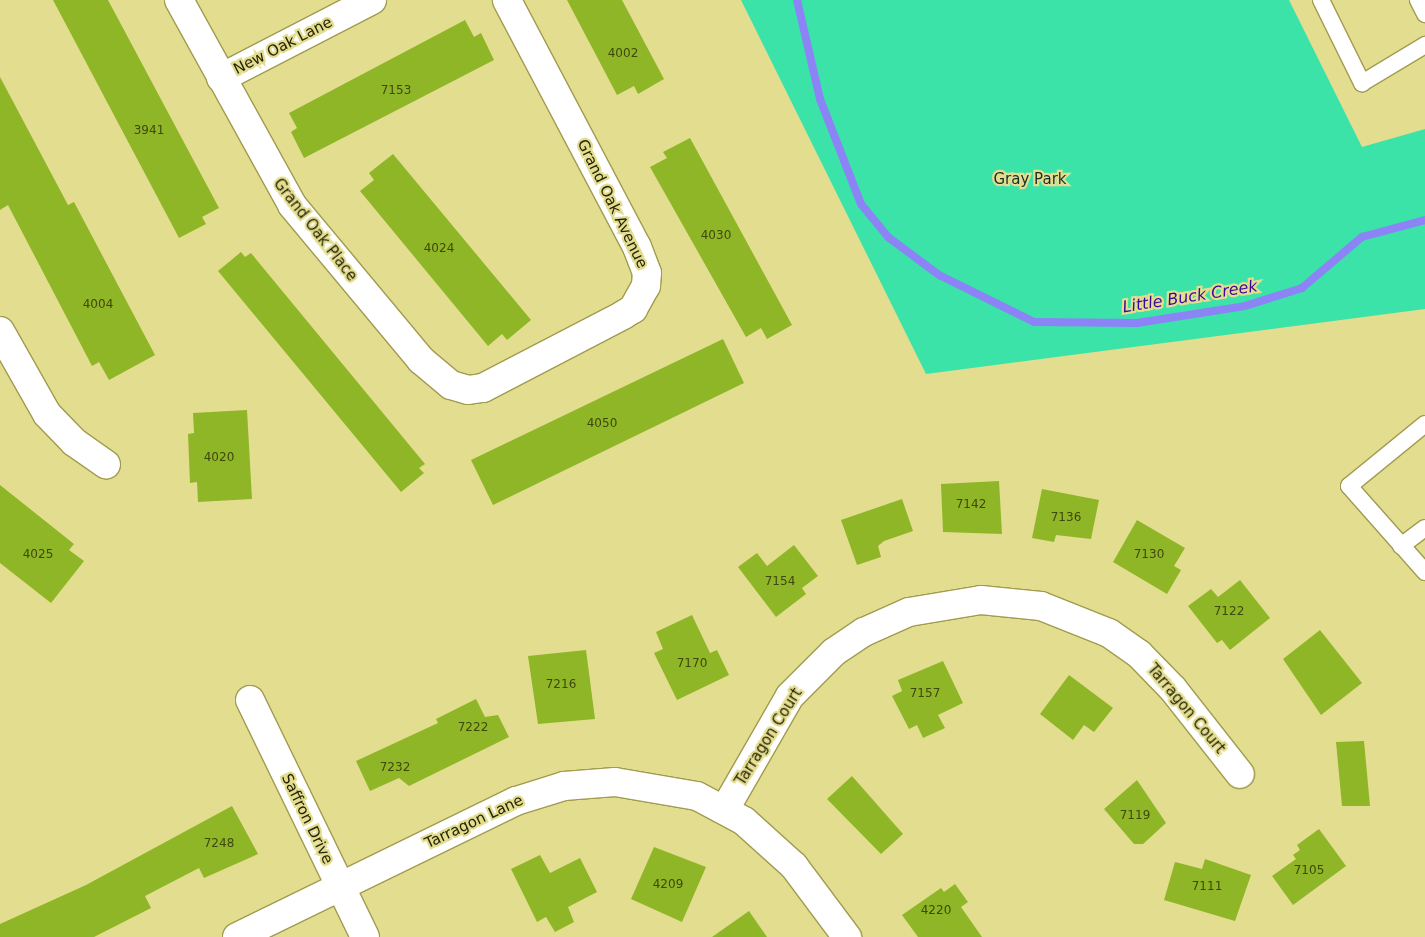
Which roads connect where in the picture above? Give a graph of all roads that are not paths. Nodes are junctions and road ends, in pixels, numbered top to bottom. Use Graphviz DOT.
graph roads {
  1 [pos="179,0"];
  2 [pos="372,0"];
  3 [pos="507,0"];
  4 [pos="1321,0"];
  5 [pos="1418,0"];
  6 [pos="1425,14"];
  7 [pos="1425,45"];
  8 [pos="221,78"];
  9 [pos="0,331"];
  10 [pos="451,385"];
  11 [pos="1425,424"];
  12 [pos="106,464"];
  13 [pos="1425,528"];
  14 [pos="1401,546"];
  15 [pos="1425,572"];
  16 [pos="250,700"];
  17 [pos="1240,774"];
  18 [pos="725,809"];
  19 [pos="340,886"];
  20 [pos="237,937"];
  21 [pos="365,937"];
  22 [pos="847,937"];
  1 -- 8 [label="street, Grand Oak Place"];
  2 -- 8 [label="street, New Oak Lane"];
  3 -- 10 [label="street, Grand Oak Avenue"];
  4 -- 7 [label="lane"];
  5 -- 6 [label="lane"];
  8 -- 10 [label="street, Grand Oak Place"];
  9 -- 12 [label="street"];
  11 -- 14 [label="lane"];
  13 -- 14 [label="lane"];
  14 -- 15 [label="lane"];
  16 -- 19 [label="street, Saffron Drive"];
  17 -- 18 [label="street, Tarragon Court"];
  18 -- 19 [label="street, Tarragon Lane"];
  18 -- 22 [label="street, Tarragon Lane"];
  19 -- 20 [label="street, Tarragon Lane"];
  19 -- 21 [label="street, Saffron Drive"];
}
